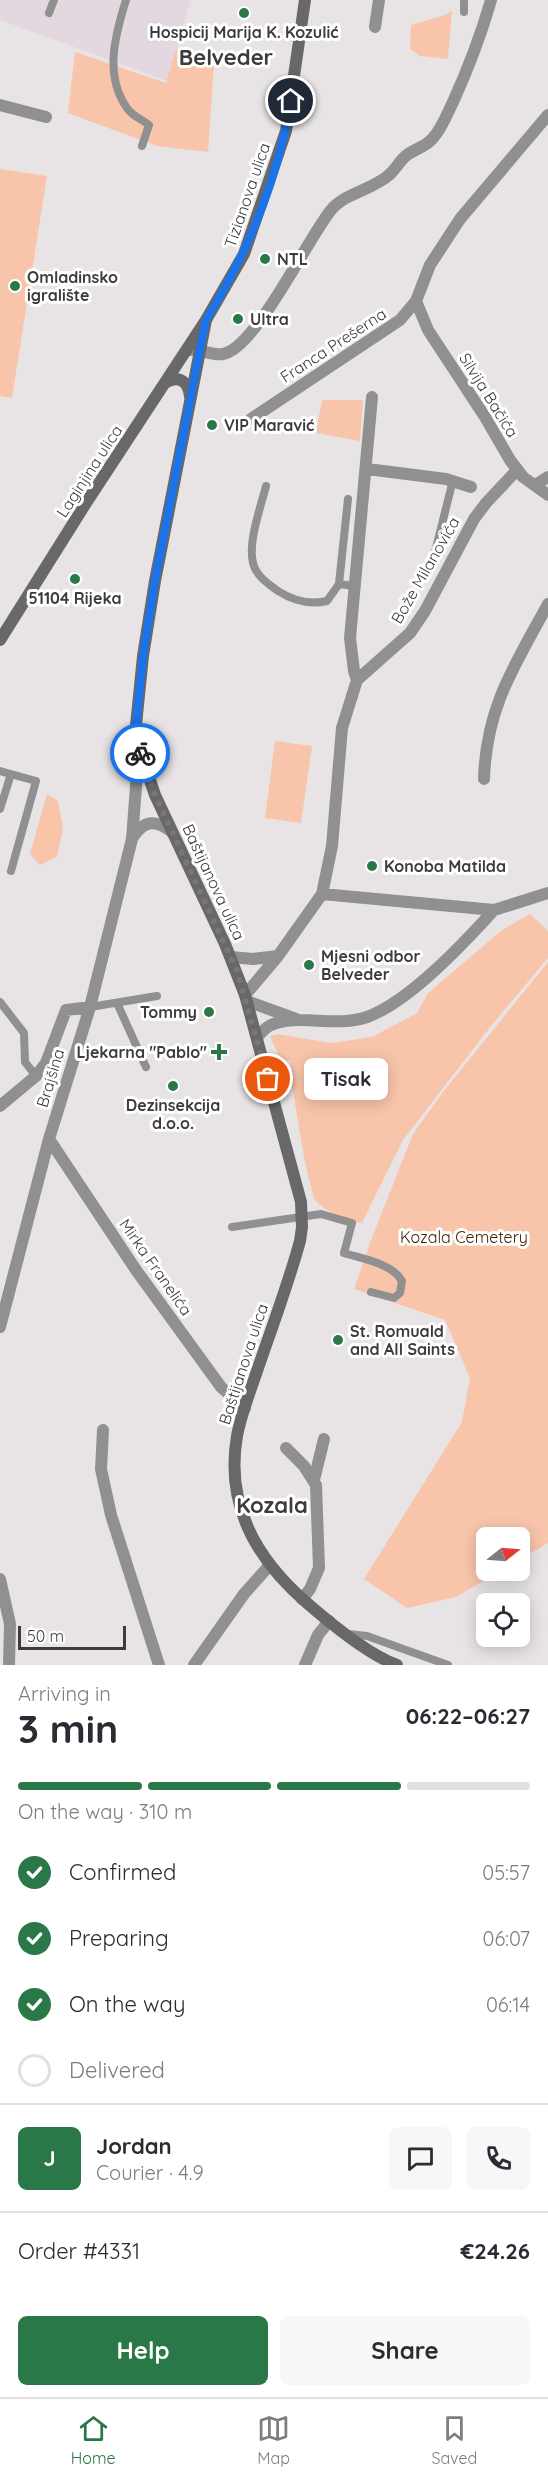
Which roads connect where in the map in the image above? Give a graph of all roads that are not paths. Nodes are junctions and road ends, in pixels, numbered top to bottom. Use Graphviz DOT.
graph roads {
  1 [pos="54,0"];
  2 [pos="126,0"];
  3 [pos="305,0"];
  4 [pos="379,0"];
  5 [pos="464,0"];
  6 [pos="491,0"];
  7 [pos="464,12"];
  8 [pos="50,13"];
  9 [pos="375,27"];
  10 [pos="0,105"];
  11 [pos="548,115"];
  12 [pos="46,117"];
  13 [pos="142,146"];
  14 [pos="416,301"];
  15 [pos="206,320"];
  16 [pos="200,350"];
  17 [pos="185,353"];
  18 [pos="165,383"];
  19 [pos="372,397"];
  20 [pos="190,401"];
  21 [pos="251,419"];
  22 [pos="367,469"];
  23 [pos="518,470"];
  24 [pos="548,477"];
  25 [pos="453,480"];
  26 [pos="535,485"];
  27 [pos="266,486"];
  28 [pos="471,487"];
  29 [pos="548,495"];
  30 [pos="348,500"];
  31 [pos="433,560"];
  32 [pos="339,584"];
  33 [pos="354,586"];
  34 [pos="548,604"];
  35 [pos="0,640"];
  36 [pos="357,680"];
  37 [pos="139,747"];
  38 [pos="0,771"];
  39 [pos="11,774"];
  40 [pos="484,779"];
  41 [pos="0,809"];
  42 [pos="172,832"];
  43 [pos="132,838"];
  44 [pos="11,871"];
  45 [pos="548,893"];
  46 [pos="322,894"];
  47 [pos="494,910"];
  48 [pos="278,956"];
  49 [pos="231,957"];
  50 [pos="157,996"];
  51 [pos="246,998"];
  52 [pos="0,1002"];
  53 [pos="117,1003"];
  54 [pos="90,1007"];
  55 [pos="300,1021"];
  56 [pos="257,1037"];
  57 [pos="147,1067"];
  58 [pos="36,1076"];
  59 [pos="0,1106"];
  60 [pos="49,1139"];
  61 [pos="302,1215"];
  62 [pos="232,1227"];
  63 [pos="372,1292"];
  64 [pos="0,1327"];
  65 [pos="244,1408"];
  66 [pos="103,1430"];
  67 [pos="324,1439"];
  68 [pos="286,1448"];
  69 [pos="314,1480"];
  70 [pos="269,1566"];
  71 [pos="0,1579"];
  72 [pos="302,1599"];
  73 [pos="329,1621"];
  74 [pos="348,1634"];
  75 [pos="9,1665"];
  76 [pos="159,1665"];
  77 [pos="194,1665"];
  78 [pos="305,1665"];
  79 [pos="397,1665"];
  80 [pos="448,1665"];
  1 -- 8 [label="lane"];
  2 -- 13 [label="lane"];
  3 -- 15 [label="main road, Tizianova ulica"];
  4 -- 9 [label="street"];
  5 -- 7 [label="lane"];
  6 -- 16 [label="street"];
  10 -- 12 [label="street"];
  11 -- 14 [label="street, Franca Prešerna"];
  14 -- 21 [label="street, Franca Prešerna"];
  14 -- 23 [label="street, Silvija Bačića"];
  15 -- 16 [label="main road, Baštijanova ulica"];
  15 -- 17 [label="main road, Laginjina ulica"];
  16 -- 17 [label="street"];
  16 -- 20 [label="main road, Baštijanova ulica"];
  17 -- 18 [label="main road, Laginjina ulica"];
  18 -- 20 [label="main road"];
  18 -- 35 [label="main road, Laginjina ulica"];
  19 -- 22 [label="street"];
  20 -- 37 [label="main road, Baštijanova ulica"];
  22 -- 25 [label="street"];
  22 -- 33 [label="street"];
  23 -- 26 [label="street, Silvija Bačića"];
  23 -- 36 [label="street, Bože Milanovića"];
  24 -- 26 [label="street"];
  25 -- 28 [label="street"];
  25 -- 31 [label="lane"];
  26 -- 29 [label="street, Silvija Bačića"];
  27 -- 32 [label="lane"];
  30 -- 32 [label="lane"];
  32 -- 33 [label="lane"];
  33 -- 36 [label="street"];
  34 -- 40 [label="street"];
  36 -- 46 [label="street"];
  37 -- 42 [label="main road, Baštijanova ulica"];
  37 -- 43 [label="street, Brajšina"];
  38 -- 39 [label="lane"];
  39 -- 41 [label="lane"];
  39 -- 44 [label="lane"];
  42 -- 43 [label="street"];
  42 -- 49 [label="main road, Baštijanova ulica"];
  43 -- 54 [label="street, Brajšina"];
  45 -- 47 [label="street"];
  46 -- 47 [label="street"];
  46 -- 48 [label="street"];
  47 -- 55 [label="street"];
  48 -- 49 [label="street"];
  48 -- 51 [label="street"];
  49 -- 51 [label="main road, Baštijanova ulica"];
  50 -- 53 [label="lane"];
  51 -- 55 [label="street"];
  51 -- 56 [label="main road, Baštijanova ulica"];
  52 -- 58 [label="lane"];
  53 -- 54 [label="lane"];
  53 -- 57 [label="lane"];
  54 -- 58 [label="street"];
  54 -- 60 [label="street, Brajšina"];
  55 -- 56 [label="street"];
  56 -- 61 [label="main road, Baštijanova ulica"];
  58 -- 59 [label="street"];
  60 -- 64 [label="street, Brajšina"];
  60 -- 65 [label="street, Mirka Franelića"];
  61 -- 62 [label="lane"];
  61 -- 63 [label="lane"];
  61 -- 65 [label="main road, Baštijanova ulica"];
  65 -- 70 [label="main road, Baštijanova ulica"];
  66 -- 76 [label="street"];
  67 -- 69 [label="street"];
  68 -- 69 [label="street"];
  69 -- 72 [label="street"];
  70 -- 72 [label="main road, Baštijanova ulica"];
  70 -- 77 [label="street"];
  71 -- 75 [label="street"];
  72 -- 73 [label="main road, Baštijanova ulica"];
  73 -- 74 [label="main road, Baštijanova ulica"];
  73 -- 78 [label="street"];
  74 -- 79 [label="main road, Baštijanova ulica"];
  74 -- 80 [label="lane"];
}
